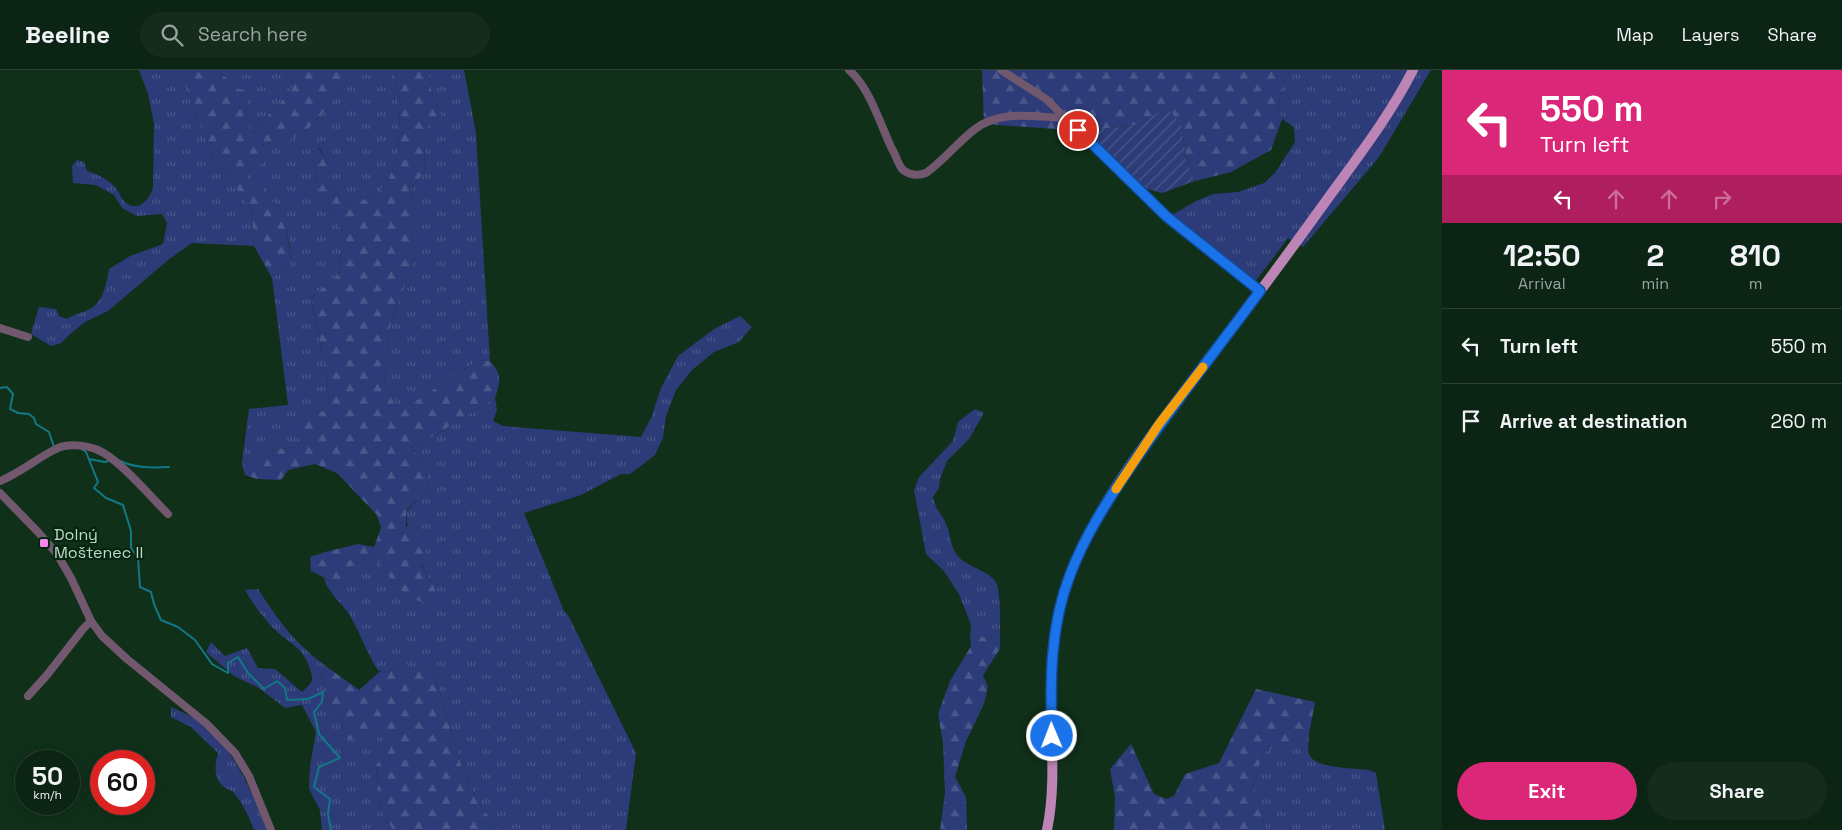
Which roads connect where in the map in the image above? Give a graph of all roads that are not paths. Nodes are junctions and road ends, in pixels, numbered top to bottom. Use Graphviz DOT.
graph roads {
  1 [pos="849,70"];
  2 [pos="1001,70"];
  3 [pos="1413,70"];
  4 [pos="1065,118"];
  5 [pos="1260,291"];
  6 [pos="0,328"];
  7 [pos="28,337"];
  8 [pos="0,481"];
  9 [pos="0,493"];
  10 [pos="168,514"];
  11 [pos="91,621"];
  12 [pos="28,696"];
  13 [pos="270,830"];
  14 [pos="1047,830"];
  1 -- 4 [label="street"];
  2 -- 4 [label="street"];
  3 -- 5 [label="main road"];
  4 -- 5 [label="street"];
  5 -- 14 [label="main road"];
  6 -- 7 [label="street"];
  8 -- 10 [label="street"];
  9 -- 11 [label="street"];
  11 -- 12 [label="street"];
  11 -- 13 [label="street"];
}
